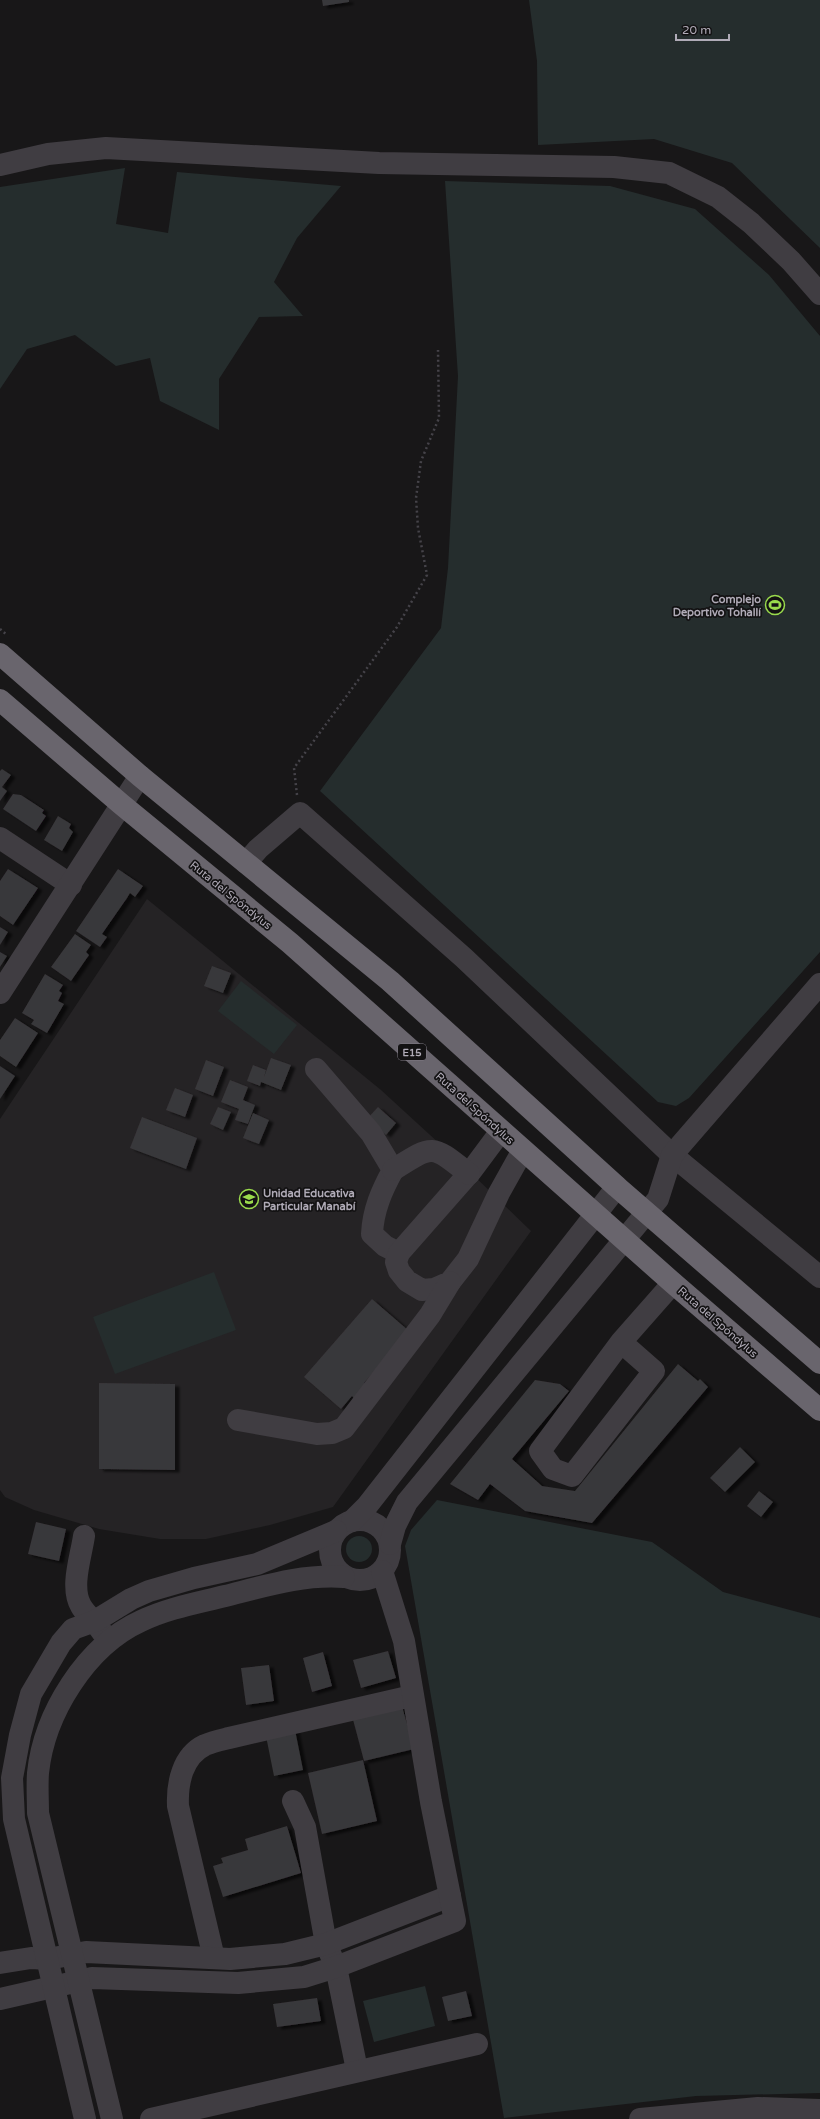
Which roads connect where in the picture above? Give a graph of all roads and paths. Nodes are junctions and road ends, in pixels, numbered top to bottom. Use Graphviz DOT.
graph roads {
  1 [pos="0,165"];
  2 [pos="820,294"];
  3 [pos="438,350"];
  4 [pos="0,654"];
  5 [pos="0,700"];
  6 [pos="140,776"];
  7 [pos="121,804"];
  8 [pos="300,813"];
  9 [pos="0,838"];
  10 [pos="246,863"];
  11 [pos="71,885"];
  12 [pos="820,984"];
  13 [pos="0,993"];
  14 [pos="316,1069"];
  15 [pos="501,1131"];
  16 [pos="523,1150"];
  17 [pos="672,1155"];
  18 [pos="393,1170"];
  19 [pos="469,1174"];
  20 [pos="617,1187"];
  21 [pos="646,1212"];
  22 [pos="595,1214"];
  23 [pos="624,1240"];
  24 [pos="399,1253"];
  25 [pos="820,1277"];
  26 [pos="450,1282"];
  27 [pos="673,1283"];
  28 [pos="540,1286"];
  29 [pos="567,1308"];
  30 [pos="621,1342"];
  31 [pos="490,1351"];
  32 [pos="820,1363"];
  33 [pos="516,1372"];
  34 [pos="820,1410"];
  35 [pos="238,1420"];
  36 [pos="344,1526"];
  37 [pos="84,1536"];
  38 [pos="390,1544"];
  39 [pos="382,1571"];
  40 [pos="344,1577"];
  41 [pos="194,1578"];
  42 [pos="201,1602"];
  43 [pos="95,1621"];
  44 [pos="108,1642"];
  45 [pos="412,1696"];
  46 [pos="38,1772"];
  47 [pos="6,1780"];
  48 [pos="293,1801"];
  49 [pos="38,1813"];
  50 [pos="7,1821"];
  51 [pos="450,1896"];
  52 [pos="326,1944"];
  53 [pos="72,1953"];
  54 [pos="211,1958"];
  55 [pos="48,1959"];
  56 [pos="0,1963"];
  57 [pos="336,1967"];
  58 [pos="78,1982"];
  59 [pos="209,1982"];
  60 [pos="53,1987"];
  61 [pos="0,1999"];
  62 [pos="477,2044"];
  63 [pos="96,2052"];
  64 [pos="70,2058"];
  65 [pos="357,2070"];
  66 [pos="820,2110"];
  67 [pos="748,2114"];
  68 [pos="85,2119"];
  69 [pos="112,2119"];
  70 [pos="151,2119"];
  71 [pos="640,2119"];
  1 -- 2 [label="street"];
  3 -- 8 [label="path"];
  4 -- 6 [label="highway"];
  5 -- 7 [label="highway, Ruta del Spóndylus / E15"];
  6 -- 7 [label="street"];
  6 -- 10 [label="highway"];
  7 -- 11 [label="street"];
  7 -- 15 [label="highway, Ruta del Spóndylus / E15"];
  8 -- 10 [label="street"];
  8 -- 17 [label="street"];
  9 -- 11 [label="street"];
  10 -- 20 [label="highway"];
  11 -- 13 [label="street"];
  12 -- 17 [label="street"];
  14 -- 18 [label="street"];
  15 -- 16 [label="highway, Ruta del Spóndylus / E15"];
  15 -- 19 [label="street"];
  16 -- 22 [label="highway, Ruta del Spóndylus / E15"];
  16 -- 26 [label="street"];
  17 -- 21 [label="street"];
  17 -- 25 [label="street"];
  18 -- 19 [label="street"];
  18 -- 24 [label="street"];
  19 -- 24 [label="street"];
  20 -- 21 [label="highway"];
  20 -- 22 [label="street"];
  21 -- 23 [label="street"];
  21 -- 32 [label="highway"];
  22 -- 23 [label="highway, Ruta del Spóndylus / E15"];
  22 -- 28 [label="street"];
  23 -- 27 [label="highway, Ruta del Spóndylus / E15"];
  23 -- 29 [label="street"];
  24 -- 26 [label="street"];
  26 -- 35 [label="street"];
  27 -- 30 [label="street"];
  27 -- 34 [label="highway, Ruta del Spóndylus / E15"];
  28 -- 29 [label="street"];
  28 -- 31 [label="street"];
  29 -- 33 [label="street"];
  30 -- 30 [label="street"];
  31 -- 33 [label="street"];
  31 -- 36 [label="street"];
  33 -- 38 [label="street"];
  36 -- 38 [label="street"];
  36 -- 40 [label="street"];
  36 -- 41 [label="street"];
  37 -- 43 [label="street"];
  38 -- 39 [label="street"];
  39 -- 40 [label="street"];
  39 -- 45 [label="street"];
  40 -- 42 [label="street"];
  41 -- 42 [label="street"];
  41 -- 43 [label="street"];
  42 -- 44 [label="street"];
  43 -- 44 [label="street"];
  43 -- 47 [label="street"];
  44 -- 46 [label="street"];
  45 -- 51 [label="street"];
  45 -- 54 [label="street"];
  46 -- 47 [label="street"];
  46 -- 49 [label="street"];
  47 -- 50 [label="street"];
  48 -- 52 [label="street"];
  49 -- 50 [label="street"];
  49 -- 53 [label="street"];
  50 -- 55 [label="street"];
  51 -- 52 [label="street"];
  51 -- 57 [label="street"];
  52 -- 54 [label="street"];
  52 -- 57 [label="street"];
  53 -- 54 [label="street"];
  53 -- 55 [label="street"];
  53 -- 58 [label="street"];
  54 -- 59 [label="street"];
  55 -- 56 [label="street"];
  55 -- 60 [label="street"];
  57 -- 59 [label="street"];
  57 -- 65 [label="street"];
  58 -- 59 [label="street"];
  58 -- 60 [label="street"];
  58 -- 63 [label="street"];
  60 -- 61 [label="street"];
  60 -- 64 [label="street"];
  62 -- 65 [label="street"];
  63 -- 64 [label="street"];
  63 -- 69 [label="street"];
  64 -- 68 [label="street"];
  65 -- 70 [label="street"];
  66 -- 67 [label="street"];
  67 -- 71 [label="street"];
}
